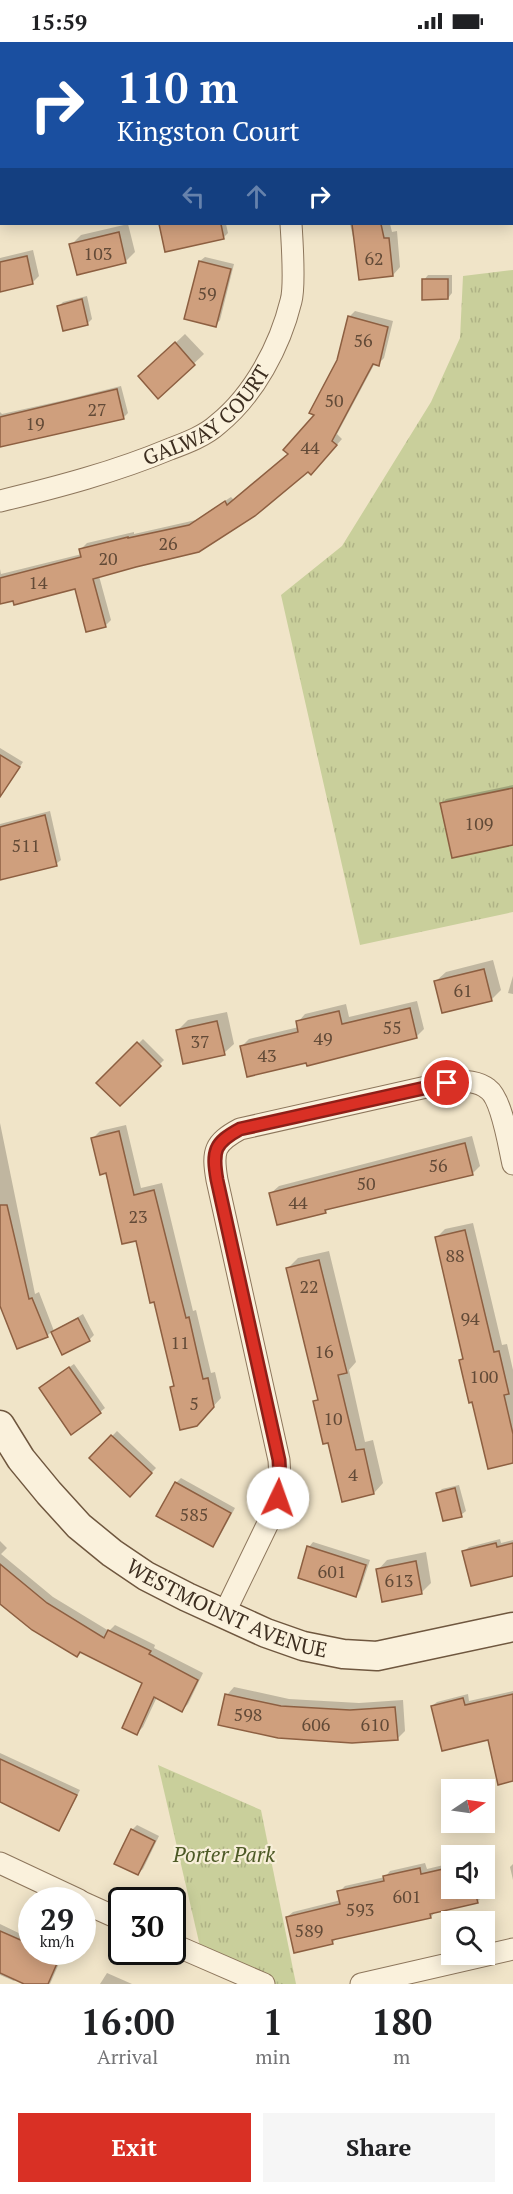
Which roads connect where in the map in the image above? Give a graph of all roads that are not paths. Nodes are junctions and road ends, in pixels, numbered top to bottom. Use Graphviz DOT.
graph roads {
  1 [pos="291,225"];
  2 [pos="0,501"];
  3 [pos="513,1164"];
  4 [pos="0,1425"];
  5 [pos="224,1614"];
  6 [pos="513,1627"];
  7 [pos="0,1863"];
  8 [pos="51,1887"];
  9 [pos="513,1949"];
  10 [pos="186,1950"];
  11 [pos="259,1983"];
  12 [pos="361,1984"];
  1 -- 2 [label="street, GALWAY COURT"];
  3 -- 5 [label="street"];
  4 -- 5 [label="street, WESTMOUNT AVENUE"];
  5 -- 6 [label="street, WESTMOUNT AVENUE"];
  7 -- 8 [label="street"];
  9 -- 12 [label="street"];
  10 -- 11 [label="street"];
}
